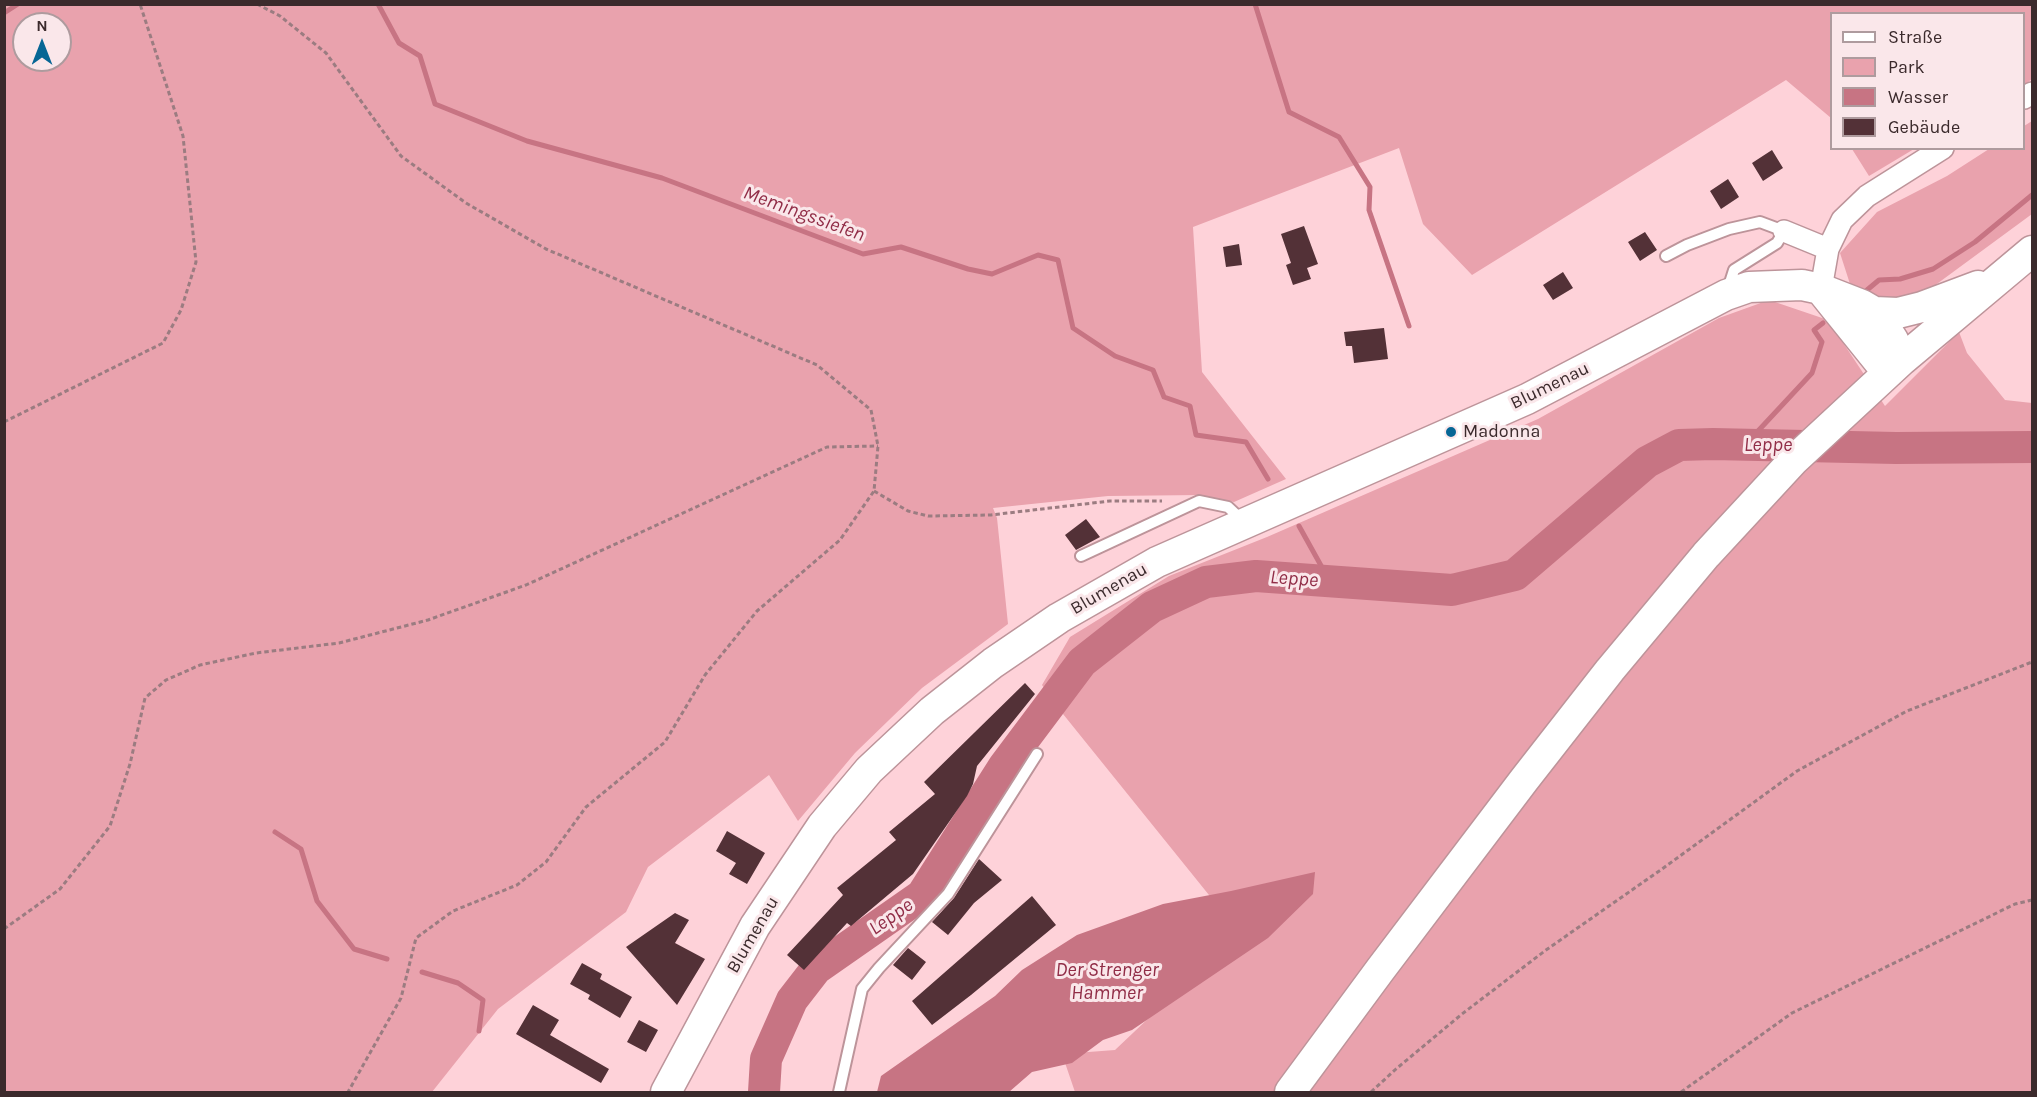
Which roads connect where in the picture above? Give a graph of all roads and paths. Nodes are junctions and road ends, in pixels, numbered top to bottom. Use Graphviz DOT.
graph roads {
  1 [pos="140,4"];
  2 [pos="257,4"];
  3 [pos="1940,150"];
  4 [pos="1784,231"];
  5 [pos="1828,249"];
  6 [pos="2032,251"];
  7 [pos="1666,256"];
  8 [pos="2000,278"];
  9 [pos="1821,289"];
  10 [pos="1726,295"];
  11 [pos="1874,312"];
  12 [pos="1895,366"];
  13 [pos="4,422"];
  14 [pos="878,446"];
  15 [pos="874,491"];
  16 [pos="1199,501"];
  17 [pos="1245,522"];
  18 [pos="1081,556"];
  19 [pos="2032,662"];
  20 [pos="1037,754"];
  21 [pos="2032,900"];
  22 [pos="4,929"];
  23 [pos="348,1092"];
  24 [pos="667,1092"];
  25 [pos="839,1092"];
  26 [pos="1290,1092"];
  27 [pos="1371,1092"];
  28 [pos="1681,1092"];
  1 -- 13 [label="path"];
  2 -- 14 [label="path"];
  3 -- 5 [label="street"];
  4 -- 5 [label="street"];
  4 -- 7 [label="lane"];
  4 -- 10 [label="lane"];
  5 -- 9 [label="street"];
  6 -- 8 [label="main road"];
  8 -- 11 [label="main road"];
  8 -- 12 [label="main road"];
  9 -- 10 [label="main road, Blumenau"];
  9 -- 11 [label="main road, Blumenau"];
  9 -- 12 [label="main road"];
  10 -- 17 [label="main road, Blumenau"];
  11 -- 12 [label="main road"];
  12 -- 26 [label="main road"];
  14 -- 15 [label="path"];
  14 -- 22 [label="path"];
  15 -- 16 [label="path"];
  15 -- 23 [label="path"];
  16 -- 17 [label="lane"];
  16 -- 18 [label="lane"];
  17 -- 24 [label="main road, Blumenau"];
  19 -- 27 [label="path"];
  20 -- 25 [label="lane"];
  21 -- 28 [label="path"];
}
